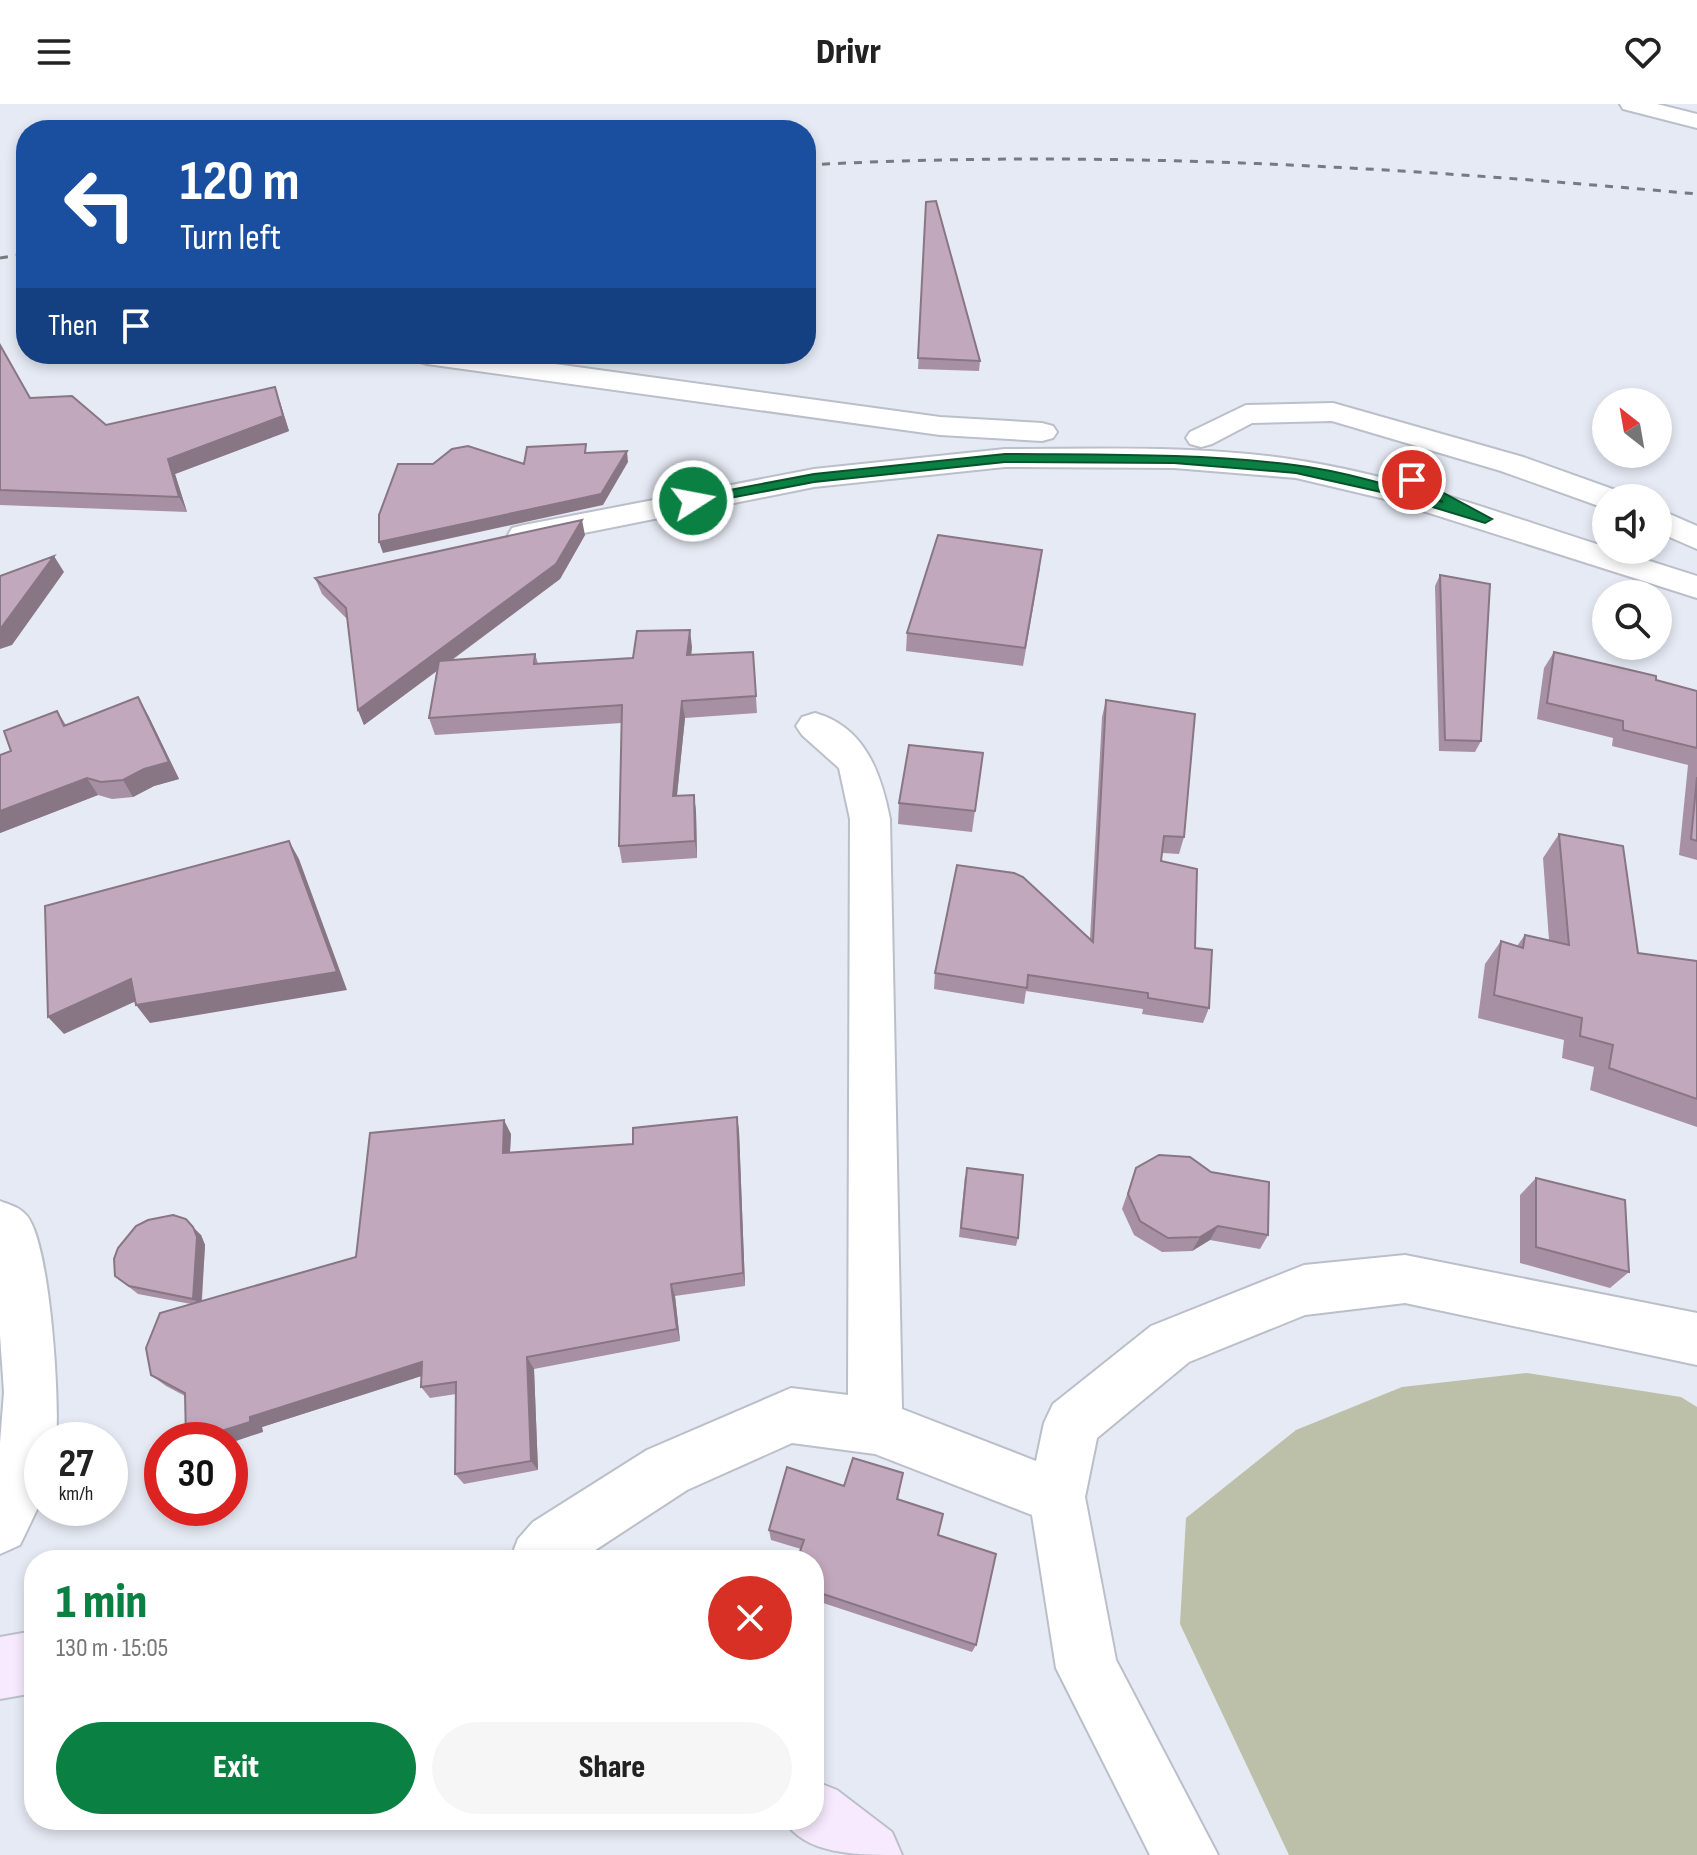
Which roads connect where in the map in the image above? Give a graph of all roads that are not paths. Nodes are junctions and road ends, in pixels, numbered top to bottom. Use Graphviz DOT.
graph roads {
  1 [pos="1631,104"];
  2 [pos="1697,121"];
  3 [pos="492,364"];
  4 [pos="1201,438"];
  5 [pos="1592,493"];
  6 [pos="1485,519"];
  7 [pos="1674,521"];
  8 [pos="1697,539"];
  9 [pos="493,542"];
  10 [pos="1697,587"];
  11 [pos="815,726"];
  12 [pos="0,1224"];
  13 [pos="1697,1339"];
  14 [pos="875,1426"];
  15 [pos="1057,1497"];
  16 [pos="0,1525"];
  17 [pos="548,1550"];
  18 [pos="24,1664"];
  19 [pos="0,1668"];
  20 [pos="824,1821"];
  21 [pos="869,1855"];
  22 [pos="1185,1855"];
  1 -- 2 [label="street"];
  3 -- 4 [label="street"];
  4 -- 5 [label="street"];
  4 -- 6 [label="street"];
  6 -- 9 [label="street"];
  6 -- 10 [label="street"];
  7 -- 8 [label="street"];
  11 -- 14 [label="street"];
  12 -- 16 [label="street"];
  13 -- 15 [label="street"];
  14 -- 15 [label="street"];
  14 -- 17 [label="street"];
  15 -- 22 [label="street"];
  18 -- 19 [label="street"];
  20 -- 21 [label="street"];
}
